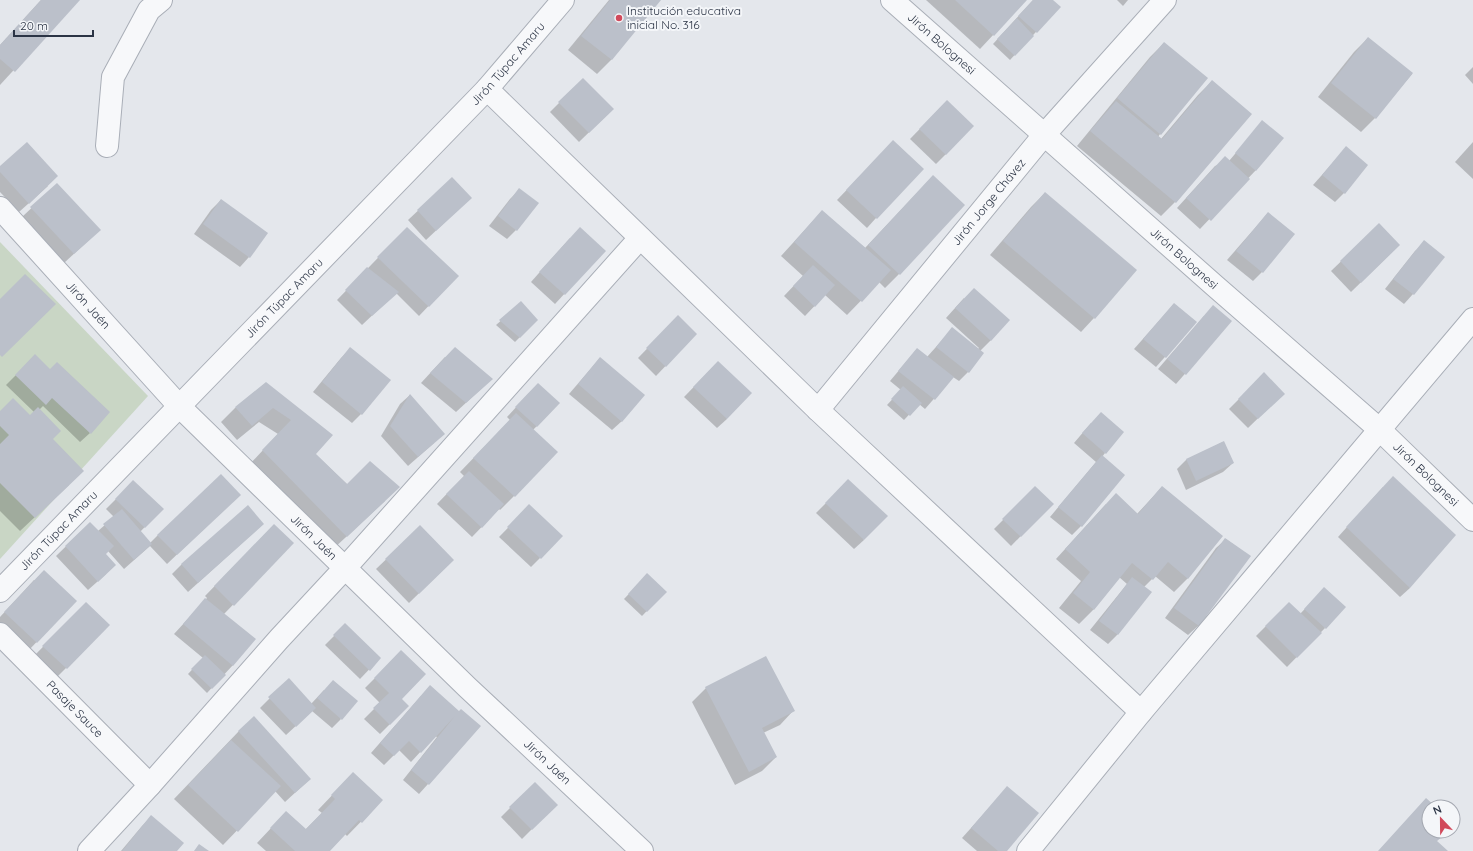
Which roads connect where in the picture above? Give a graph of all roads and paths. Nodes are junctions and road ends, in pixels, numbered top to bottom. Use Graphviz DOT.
graph roads {
  1 [pos="160,0"];
  2 [pos="563,0"];
  3 [pos="892,0"];
  4 [pos="1165,0"];
  5 [pos="487,89"];
  6 [pos="1044,135"];
  7 [pos="107,146"];
  8 [pos="0,208"];
  9 [pos="640,238"];
  10 [pos="1473,319"];
  11 [pos="180,407"];
  12 [pos="818,410"];
  13 [pos="1380,429"];
  14 [pos="1473,520"];
  15 [pos="345,568"];
  16 [pos="0,591"];
  17 [pos="0,634"];
  18 [pos="1141,712"];
  19 [pos="150,785"];
  20 [pos="89,851"];
  21 [pos="642,851"];
  22 [pos="1028,851"];
  1 -- 7 [label="street"];
  2 -- 5 [label="street, Jirón Túpac Amaru"];
  3 -- 6 [label="street, Jirón Bolognesi"];
  4 -- 6 [label="street, Jirón Jorge Chávez"];
  5 -- 9 [label="street"];
  5 -- 11 [label="street, Jirón Túpac Amaru"];
  6 -- 12 [label="street, Jirón Jorge Chávez"];
  6 -- 13 [label="street, Jirón Bolognesi"];
  8 -- 11 [label="street, Jirón Jaén"];
  9 -- 12 [label="street"];
  9 -- 15 [label="street"];
  10 -- 13 [label="street"];
  11 -- 15 [label="street, Jirón Jaén"];
  11 -- 16 [label="street, Jirón Túpac Amaru"];
  12 -- 18 [label="street"];
  13 -- 14 [label="street, Jirón Bolognesi"];
  13 -- 18 [label="street"];
  15 -- 19 [label="street"];
  15 -- 21 [label="street, Jirón Jaén"];
  17 -- 19 [label="street, Pasaje Sauce"];
  18 -- 22 [label="street"];
  19 -- 20 [label="street"];
}
